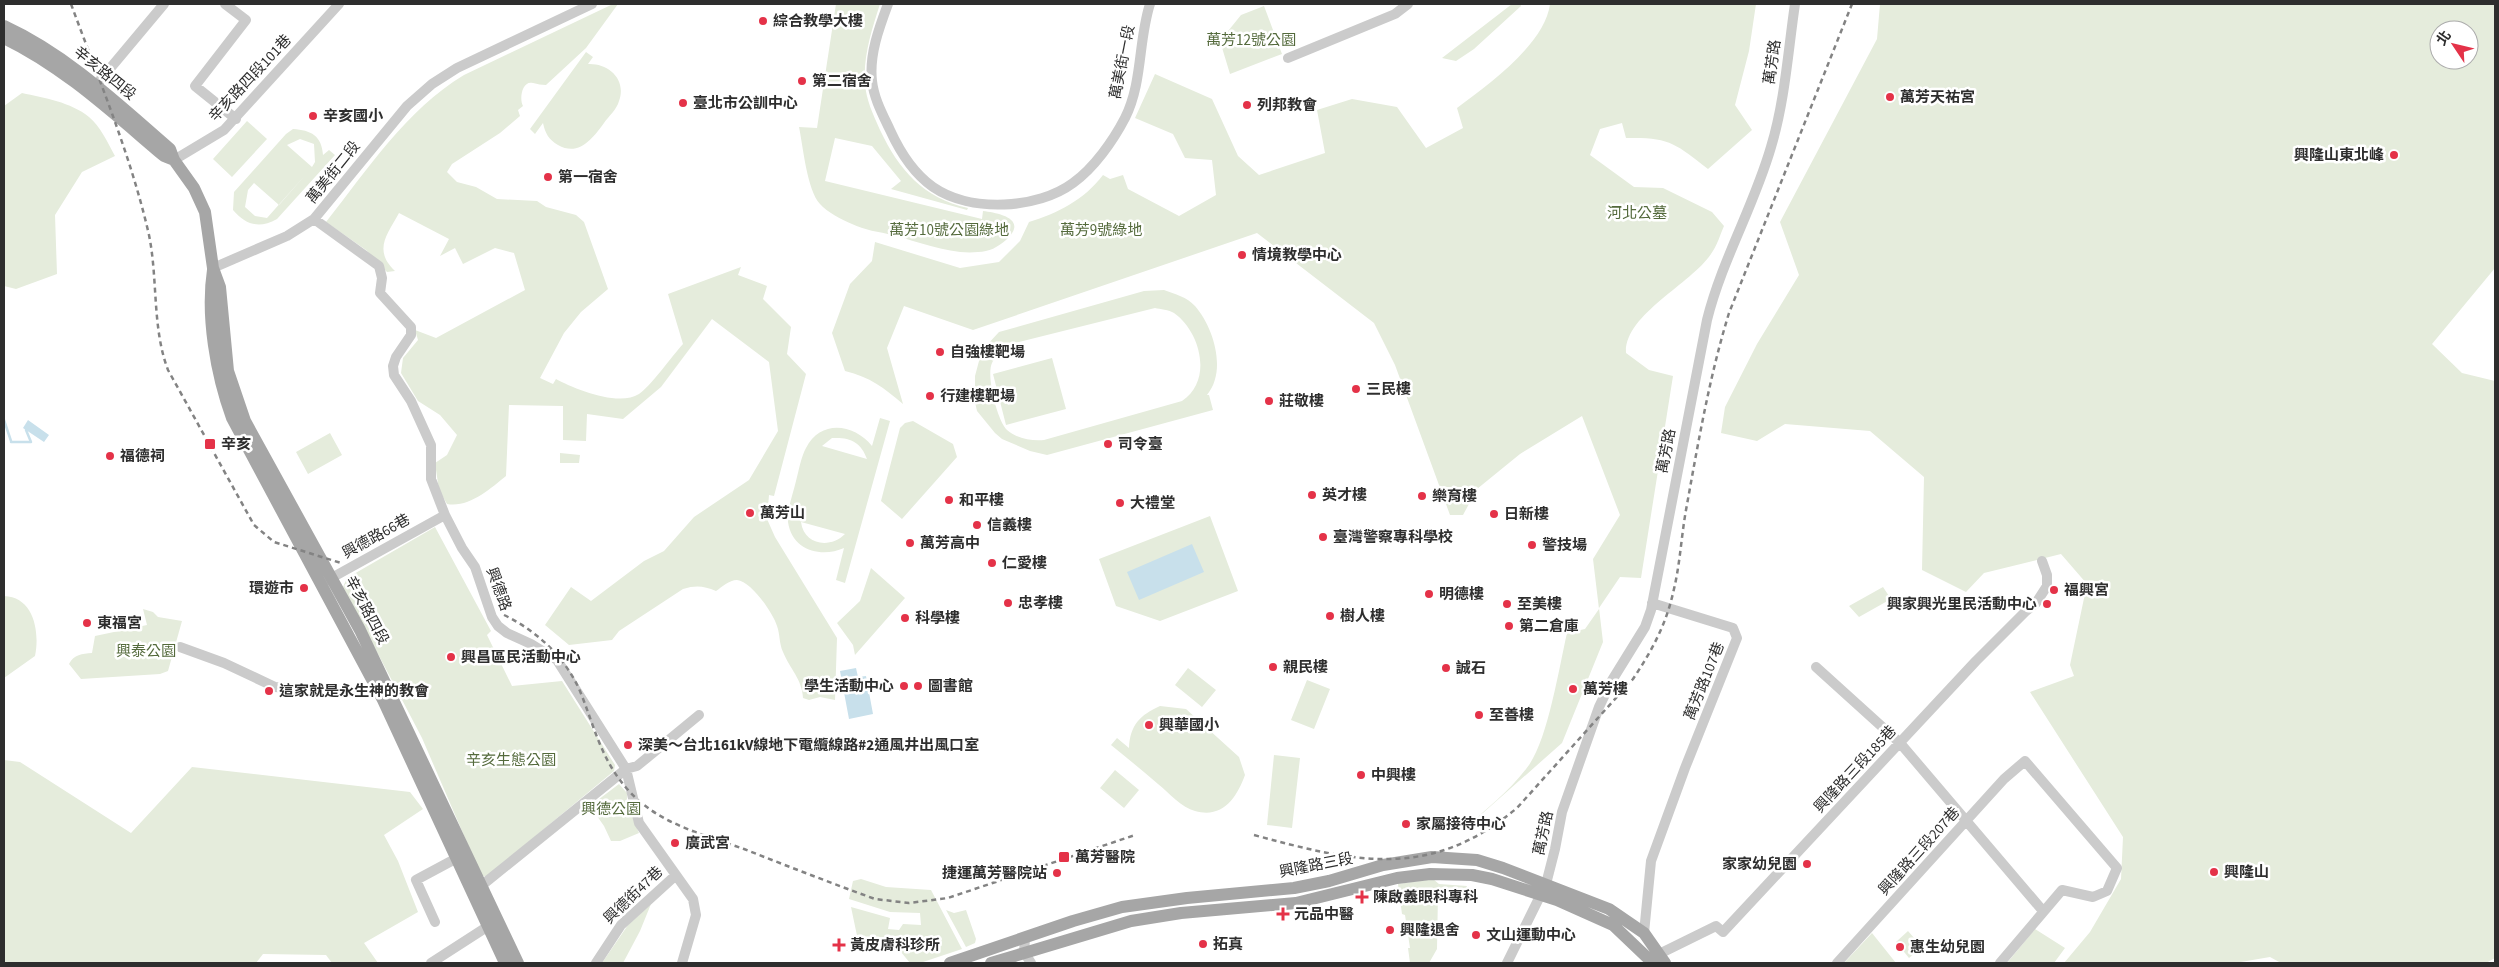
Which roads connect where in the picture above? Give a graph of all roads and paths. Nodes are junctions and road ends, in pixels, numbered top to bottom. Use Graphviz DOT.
graph roads {
  1 [pos="164,4"];
  2 [pos="225,4"];
  3 [pos="339,4"];
  4 [pos="592,4"];
  5 [pos="888,4"];
  6 [pos="1150,4"];
  7 [pos="1408,4"];
  8 [pos="1795,4"];
  9 [pos="4,26"];
  10 [pos="4,38"];
  11 [pos="1288,58"];
  12 [pos="93,89"];
  13 [pos="236,119"];
  14 [pos="174,160"];
  15 [pos="314,219"];
  16 [pos="214,268"];
  17 [pos="445,515"];
  18 [pos="2042,561"];
  19 [pos="327,580"];
  20 [pos="1652,603"];
  21 [pos="180,646"];
  22 [pos="1816,668"];
  23 [pos="383,691"];
  24 [pos="699,715"];
  25 [pos="1900,743"];
  26 [pos="626,769"];
  27 [pos="1966,822"];
  28 [pos="457,858"];
  29 [pos="676,875"];
  30 [pos="481,886"];
  31 [pos="1544,889"];
  32 [pos="2043,911"];
  33 [pos="434,922"];
  34 [pos="493,923"];
  35 [pos="1644,933"];
  36 [pos="1025,939"];
  37 [pos="1028,958"];
  38 [pos="1657,960"];
  39 [pos="431,963"];
  40 [pos="506,963"];
  41 [pos="518,963"];
  42 [pos="596,963"];
  43 [pos="682,963"];
  44 [pos="950,963"];
  45 [pos="991,963"];
  46 [pos="1507,963"];
  47 [pos="1837,963"];
  48 [pos="2000,963"];
  1 -- 12 [label="street"];
  2 -- 13 [label="street"];
  3 -- 13 [label="street, 辛亥路四段101巷"];
  4 -- 15 [label="street, 萬美街二段"];
  5 -- 6 [label="street, 萬美街一段"];
  7 -- 11 [label="street"];
  8 -- 20 [label="street, 萬芳路"];
  9 -- 12 [label="main road, 辛亥路四段"];
  10 -- 12 [label="main road, 辛亥路四段"];
  12 -- 14 [label="main road, 辛亥路四段"];
  13 -- 14 [label="street, 辛亥路四段101巷"];
  14 -- 16 [label="main road, 辛亥路四段"];
  15 -- 16 [label="street, 萬美街二段"];
  15 -- 17 [label="street, 興德路"];
  16 -- 19 [label="main road, 辛亥路四段"];
  17 -- 19 [label="street, 興德路66巷"];
  17 -- 26 [label="street, 興德路"];
  18 -- 25 [label="street, 興隆路三段185巷"];
  19 -- 23 [label="main road, 辛亥路四段"];
  20 -- 31 [label="street, 萬芳路"];
  20 -- 35 [label="street, 萬芳路107巷"];
  21 -- 23 [label="street"];
  22 -- 25 [label="street"];
  23 -- 28 [label="main road, 辛亥路四段"];
  23 -- 30 [label="main road, 辛亥路四段"];
  24 -- 26 [label="street"];
  25 -- 27 [label="street"];
  25 -- 38 [label="street, 興隆路三段185巷"];
  26 -- 29 [label="street, 興德路"];
  26 -- 30 [label="street"];
  27 -- 32 [label="street"];
  27 -- 32 [label="street, 興隆路三段207巷"];
  27 -- 47 [label="street, 興隆路三段207巷"];
  28 -- 33 [label="street"];
  28 -- 34 [label="main road, 辛亥路四段"];
  29 -- 42 [label="street, 興德街47巷"];
  29 -- 43 [label="street, 興德路"];
  30 -- 34 [label="main road, 辛亥路四段"];
  31 -- 35 [label="main road, 興隆路三段"];
  31 -- 36 [label="main road, 興隆路三段"];
  31 -- 37 [label="main road, 興隆路三段"];
  31 -- 38 [label="main road, 興隆路三段"];
  31 -- 46 [label="street, 萬芳路"];
  32 -- 48 [label="street"];
  34 -- 39 [label="street"];
  34 -- 40 [label="main road, 辛亥路四段"];
  34 -- 41 [label="main road, 辛亥路四段"];
  35 -- 38 [label="main road, 興隆路三段"];
  36 -- 37 [label="street"];
  36 -- 44 [label="main road, 興隆路三段"];
  37 -- 45 [label="main road, 興隆路三段"];
}
